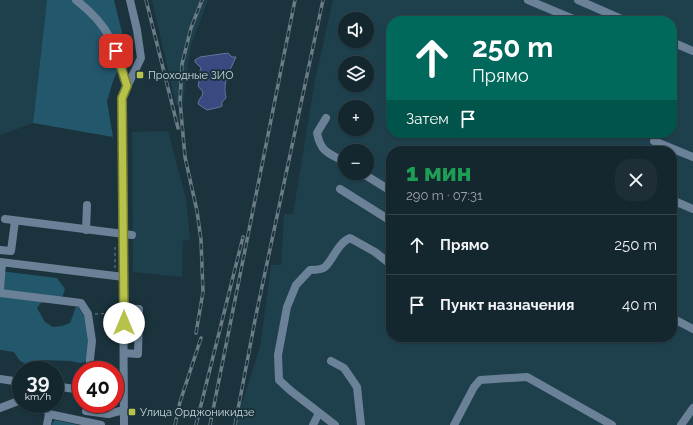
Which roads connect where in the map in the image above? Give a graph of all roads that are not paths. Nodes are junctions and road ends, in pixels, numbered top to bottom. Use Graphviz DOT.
graph roads {
  1 [pos="76,0"];
  2 [pos="130,0"];
  3 [pos="528,0"];
  4 [pos="578,0"];
  5 [pos="566,16"];
  6 [pos="615,16"];
  7 [pos="677,44"];
  8 [pos="693,51"];
  9 [pos="127,86"];
  10 [pos="326,118"];
  11 [pos="654,141"];
  12 [pos="666,146"];
  13 [pos="677,150"];
  14 [pos="693,157"];
  15 [pos="338,158"];
  16 [pos="373,180"];
  17 [pos="386,188"];
  18 [pos="340,189"];
  19 [pos="677,202"];
  20 [pos="87,205"];
  21 [pos="693,209"];
  22 [pos="386,218"];
  23 [pos="5,220"];
  24 [pos="15,221"];
  25 [pos="86,230"];
  26 [pos="119,234"];
  27 [pos="132,235"];
  28 [pos="0,250"];
  29 [pos="386,261"];
  30 [pos="1,262"];
  31 [pos="124,277"];
  32 [pos="0,289"];
  33 [pos="0,293"];
  34 [pos="124,308"];
  35 [pos="677,321"];
  36 [pos="693,329"];
  37 [pos="124,353"];
  38 [pos="90,361"];
  39 [pos="124,361"];
  40 [pos="331,361"];
  41 [pos="0,378"];
  42 [pos="12,380"];
  43 [pos="12,403"];
  44 [pos="0,408"];
  45 [pos="693,408"];
  46 [pos="101,413"];
  47 [pos="112,413"];
  48 [pos="124,413"];
  49 [pos="319,413"];
  50 [pos="49,414"];
  51 [pos="108,414"];
  52 [pos="47,425"];
  53 [pos="101,425"];
  54 [pos="124,425"];
  55 [pos="313,425"];
  56 [pos="335,425"];
  57 [pos="361,425"];
  58 [pos="454,425"];
  59 [pos="612,425"];
  60 [pos="681,425"];
  1 -- 9 [label="street"];
  2 -- 9 [label="street"];
  3 -- 5 [label="street"];
  4 -- 6 [label="street"];
  7 -- 8 [label="street"];
  9 -- 26 [label="street"];
  10 -- 15 [label="street"];
  11 -- 12 [label="street"];
  13 -- 14 [label="street"];
  16 -- 17 [label="street"];
  18 -- 22 [label="street"];
  19 -- 21 [label="street"];
  20 -- 25 [label="street"];
  23 -- 24 [label="street"];
  24 -- 25 [label="street"];
  24 -- 28 [label="street"];
  25 -- 26 [label="street"];
  26 -- 27 [label="street"];
  26 -- 31 [label="street"];
  29 -- 49 [label="street"];
  30 -- 31 [label="street"];
  30 -- 32 [label="street"];
  31 -- 34 [label="street"];
  33 -- 38 [label="street"];
  34 -- 37 [label="street"];
  34 -- 37 [label="street"];
  35 -- 36 [label="street"];
  37 -- 39 [label="street"];
  40 -- 57 [label="street"];
  41 -- 42 [label="street"];
  43 -- 44 [label="street"];
  45 -- 60 [label="street"];
  46 -- 51 [label="street"];
  47 -- 51 [label="street"];
  48 -- 54 [label="street"];
  49 -- 55 [label="street"];
  49 -- 56 [label="street"];
  50 -- 52 [label="street"];
  50 -- 53 [label="street"];
  58 -- 59 [label="street"];
}
